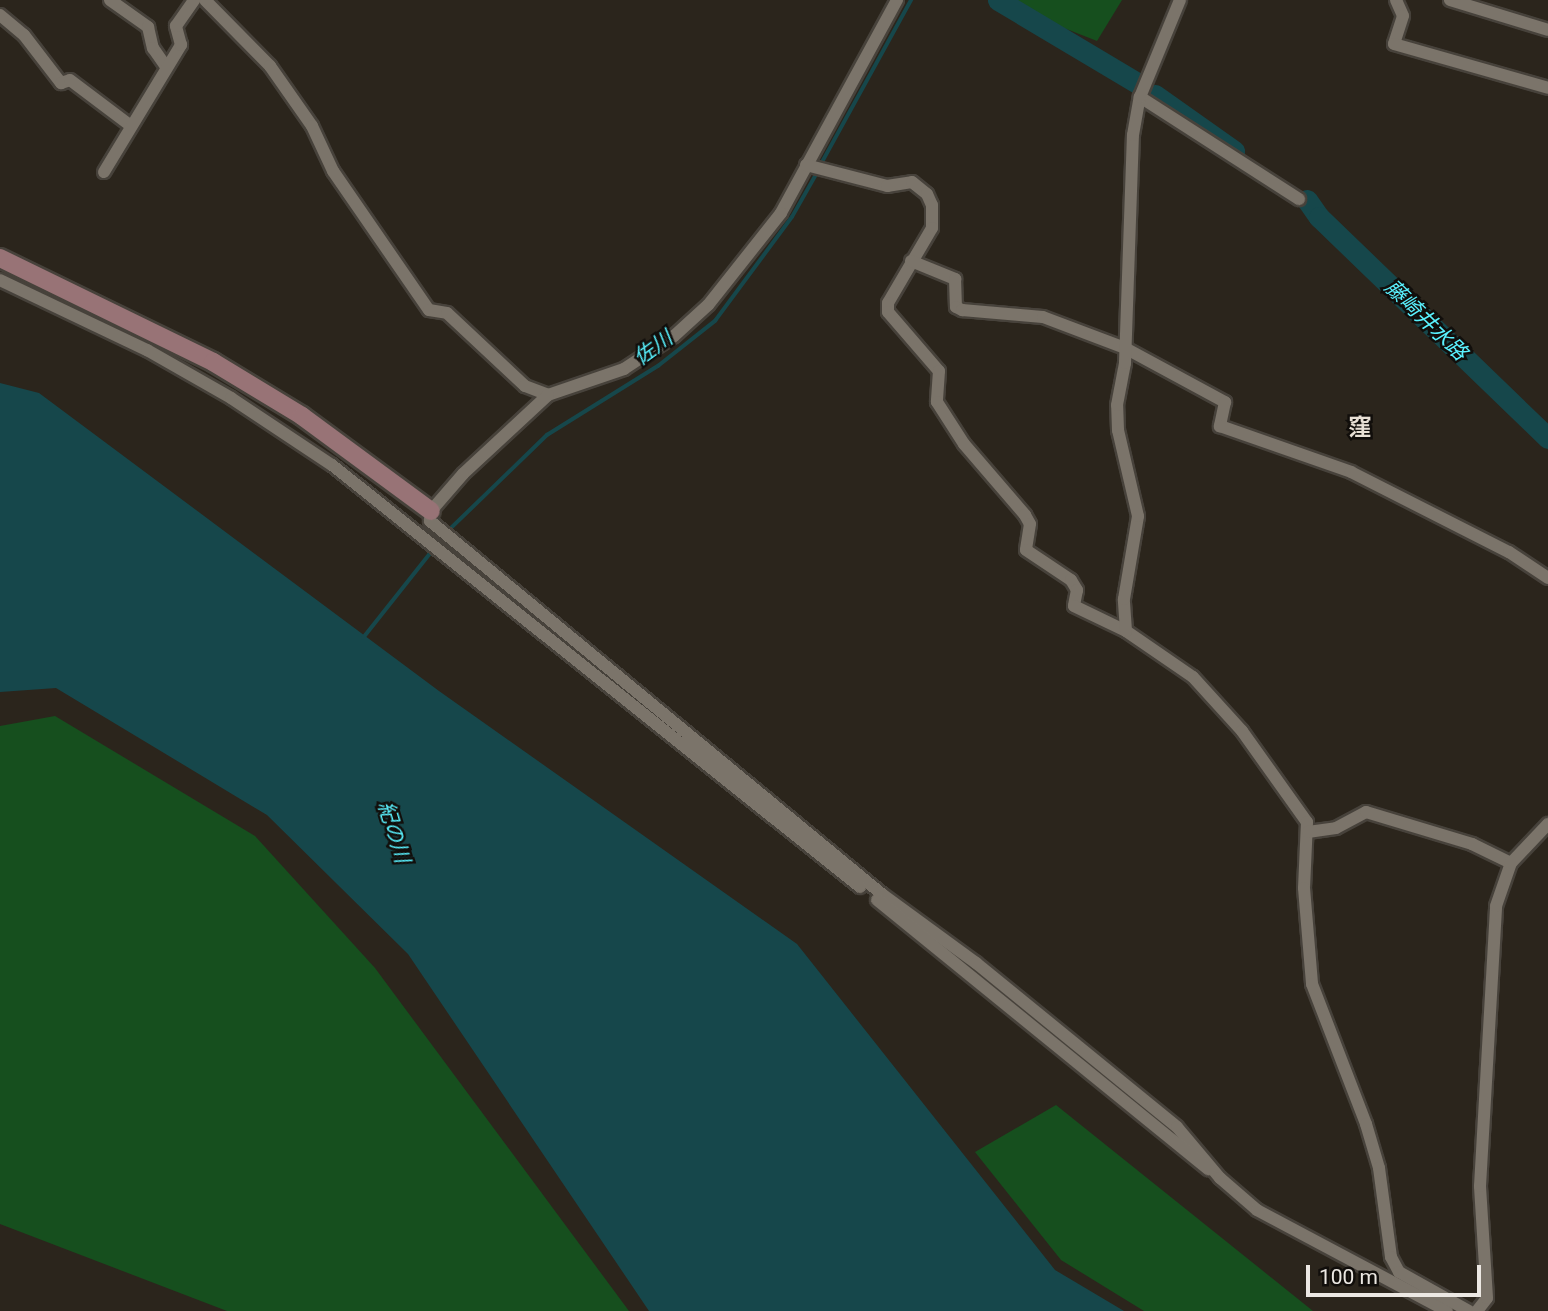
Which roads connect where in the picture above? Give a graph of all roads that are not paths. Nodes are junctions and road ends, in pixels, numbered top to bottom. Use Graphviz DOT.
graph roads {
  1 [pos="110,0"];
  2 [pos="194,0"];
  3 [pos="205,0"];
  4 [pos="897,0"];
  5 [pos="1180,0"];
  6 [pos="1396,0"];
  7 [pos="1450,0"];
  8 [pos="0,15"];
  9 [pos="1548,30"];
  10 [pos="165,65"];
  11 [pos="1548,88"];
  12 [pos="1140,97"];
  13 [pos="131,126"];
  14 [pos="808,166"];
  15 [pos="104,172"];
  16 [pos="1299,199"];
  17 [pos="0,258"];
  18 [pos="911,261"];
  19 [pos="0,280"];
  20 [pos="1125,348"];
  21 [pos="548,396"];
  22 [pos="430,526"];
  23 [pos="1548,578"];
  24 [pos="1126,631"];
  25 [pos="1548,824"];
  26 [pos="1308,832"];
  27 [pos="1511,863"];
  28 [pos="1447,1311"];
  29 [pos="1469,1311"];
  30 [pos="1477,1311"];
  1 -- 10 [label="street"];
  2 -- 10 [label="street"];
  3 -- 21 [label="street"];
  4 -- 14 [label="street"];
  5 -- 12 [label="street"];
  6 -- 11 [label="street"];
  7 -- 9 [label="street"];
  8 -- 13 [label="street"];
  10 -- 13 [label="street"];
  12 -- 16 [label="street"];
  12 -- 20 [label="street"];
  13 -- 15 [label="street"];
  14 -- 18 [label="street"];
  14 -- 21 [label="street"];
  17 -- 22 [label="street"];
  18 -- 20 [label="street"];
  18 -- 24 [label="street"];
  19 -- 22 [label="street"];
  20 -- 23 [label="street"];
  20 -- 24 [label="street"];
  21 -- 22 [label="street"];
  22 -- 28 [label="street"];
  24 -- 26 [label="street"];
  25 -- 27 [label="street"];
  26 -- 27 [label="street"];
  26 -- 29 [label="street"];
  27 -- 30 [label="street"];
}
